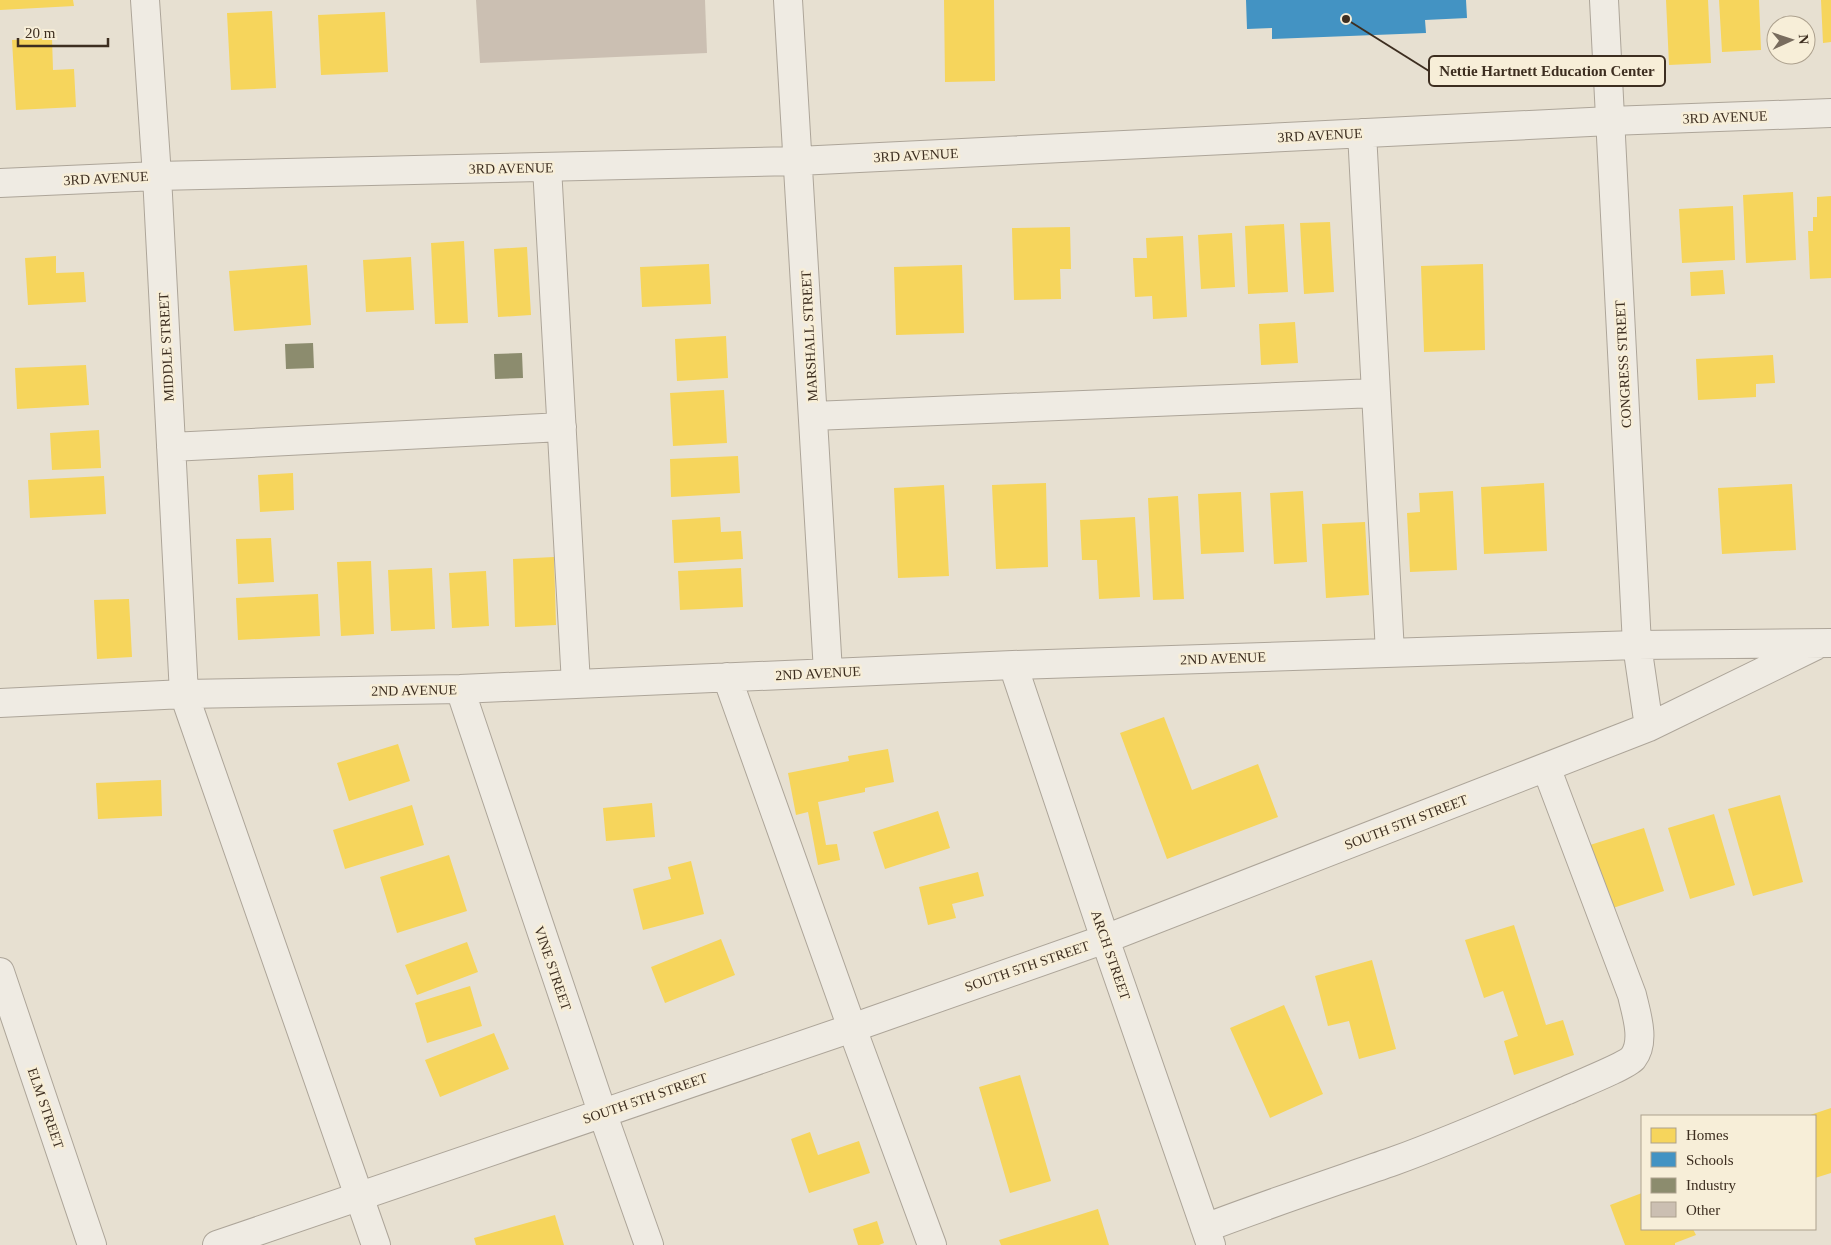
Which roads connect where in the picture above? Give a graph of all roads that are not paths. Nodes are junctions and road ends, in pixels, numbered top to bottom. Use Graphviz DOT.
graph roads {
  1 [pos="144,0"];
  2 [pos="788,0"];
  3 [pos="1604,0"];
  4 [pos="1831,113"];
  5 [pos="1610,121"];
  6 [pos="1362,133"];
  7 [pos="798,161"];
  8 [pos="547,167"];
  9 [pos="156,176"];
  10 [pos="0,184"];
  11 [pos="1376,393"];
  12 [pos="813,416"];
  13 [pos="562,427"];
  14 [pos="171,447"];
  15 [pos="1826,643"];
  16 [pos="1637,645"];
  17 [pos="1390,653"];
  18 [pos="1013,665"];
  19 [pos="828,672"];
  20 [pos="727,677"];
  21 [pos="576,684"];
  22 [pos="460,689"];
  23 [pos="184,694"];
  24 [pos="0,703"];
  25 [pos="1649,728"];
  26 [pos="1546,767"];
  27 [pos="1105,939"];
  28 [pos="0,972"];
  29 [pos="852,1028"];
  30 [pos="602,1112"];
  31 [pos="360,1196"];
  32 [pos="1208,1237"];
  33 [pos="92,1245"];
  34 [pos="217,1245"];
  35 [pos="376,1245"];
  36 [pos="649,1245"];
  37 [pos="932,1245"];
  1 -- 9 [label="street, MIDDLE STREET"];
  2 -- 7 [label="street, MARSHALL STREET"];
  3 -- 5 [label="street, CONGRESS STREET"];
  4 -- 5 [label="street, 3RD AVENUE"];
  5 -- 6 [label="street, 3RD AVENUE"];
  5 -- 16 [label="street, CONGRESS STREET"];
  6 -- 7 [label="street, 3RD AVENUE"];
  6 -- 11 [label="street"];
  7 -- 8 [label="street, 3RD AVENUE"];
  7 -- 12 [label="street, MARSHALL STREET"];
  8 -- 9 [label="street, 3RD AVENUE"];
  8 -- 13 [label="street"];
  9 -- 10 [label="street, 3RD AVENUE"];
  9 -- 14 [label="street, MIDDLE STREET"];
  11 -- 12 [label="street"];
  11 -- 17 [label="street"];
  12 -- 19 [label="street, MARSHALL STREET"];
  13 -- 14 [label="street"];
  13 -- 21 [label="street"];
  14 -- 23 [label="street, MIDDLE STREET"];
  15 -- 16 [label="street, SOUTH 5TH STREET"];
  15 -- 25 [label="street, SOUTH 5TH STREET"];
  16 -- 17 [label="street, 2ND AVENUE"];
  16 -- 25 [label="street, CONGRESS STREET"];
  17 -- 18 [label="street, 2ND AVENUE"];
  18 -- 19 [label="street, 2ND AVENUE"];
  18 -- 27 [label="street, ARCH STREET"];
  19 -- 20 [label="street, 2ND AVENUE"];
  20 -- 21 [label="street, 2ND AVENUE"];
  20 -- 29 [label="street"];
  21 -- 22 [label="street, 2ND AVENUE"];
  22 -- 23 [label="street, 2ND AVENUE"];
  22 -- 30 [label="street, VINE STREET"];
  23 -- 24 [label="street, 2ND AVENUE"];
  23 -- 31 [label="street, MIDDLE STREET"];
  25 -- 26 [label="street, SOUTH 5TH STREET"];
  26 -- 27 [label="street, SOUTH 5TH STREET"];
  26 -- 32 [label="street"];
  27 -- 29 [label="street, SOUTH 5TH STREET"];
  27 -- 32 [label="street, ARCH STREET"];
  28 -- 33 [label="street, ELM STREET"];
  29 -- 30 [label="street, SOUTH 5TH STREET"];
  29 -- 37 [label="street"];
  30 -- 31 [label="street, SOUTH 5TH STREET"];
  30 -- 36 [label="street, VINE STREET"];
  31 -- 34 [label="street, SOUTH 5TH STREET"];
  31 -- 35 [label="street, MIDDLE STREET"];
}
